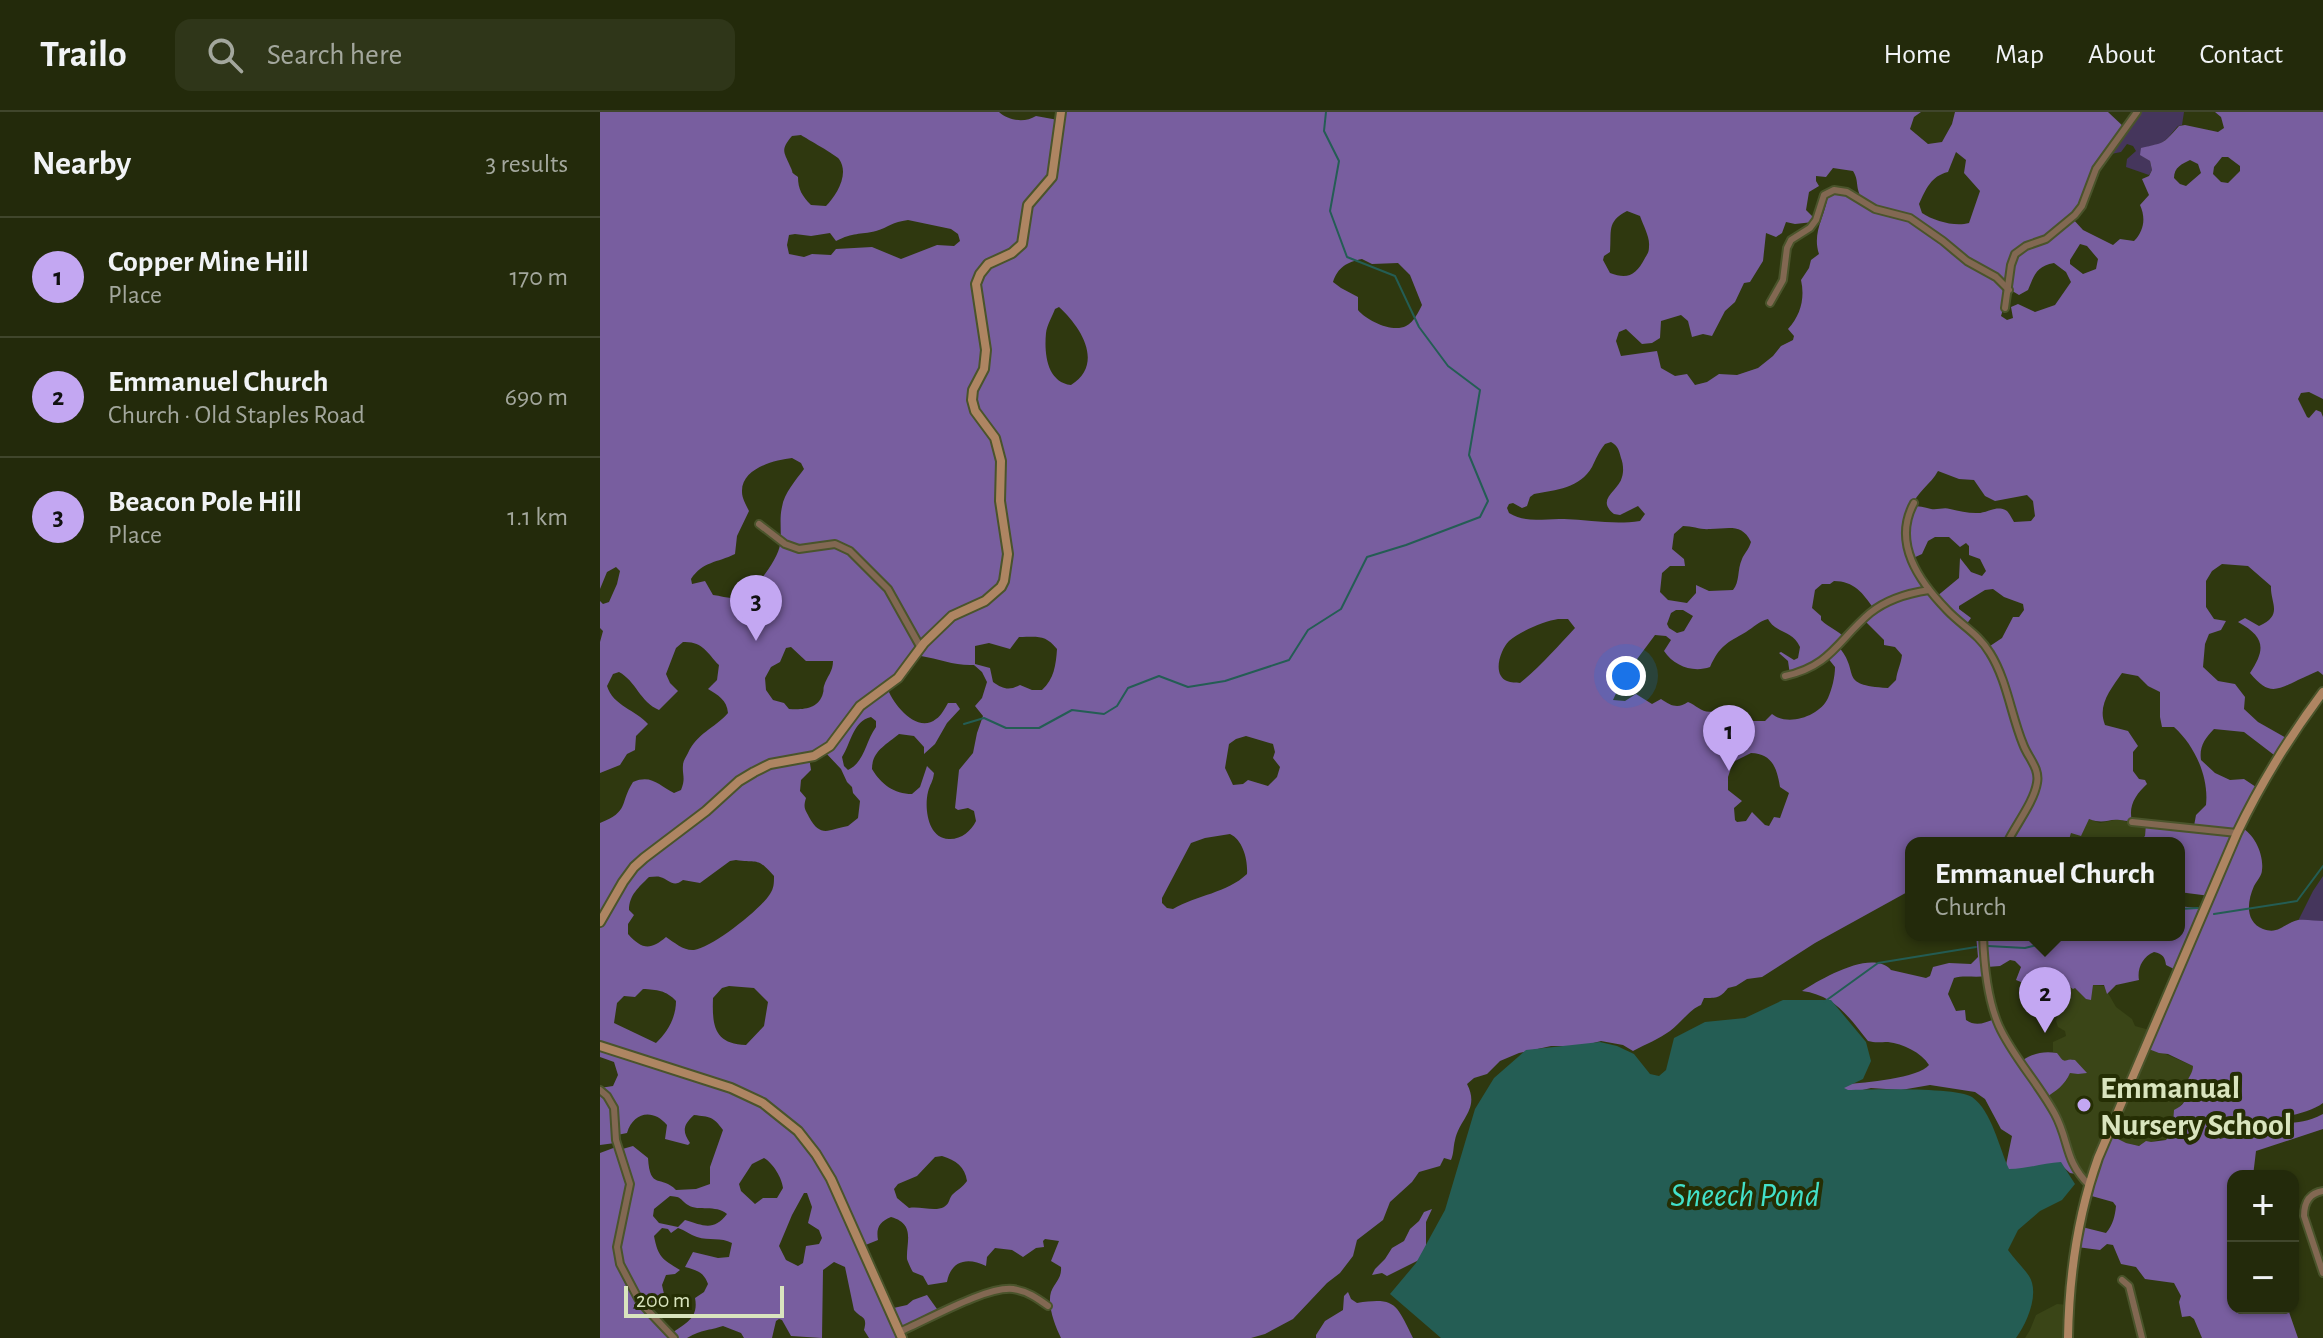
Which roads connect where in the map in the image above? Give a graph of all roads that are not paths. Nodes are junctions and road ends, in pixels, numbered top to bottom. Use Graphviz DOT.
graph roads {
  1 [pos="1061,112"];
  2 [pos="2137,112"];
  3 [pos="2009,290"];
  4 [pos="1770,303"];
  5 [pos="2005,308"];
  6 [pos="1914,503"];
  7 [pos="759,524"];
  8 [pos="1929,590"];
  9 [pos="921,648"];
  10 [pos="1785,676"];
  11 [pos="2323,692"];
  12 [pos="2132,822"];
  13 [pos="2237,833"];
  14 [pos="2010,837"];
  15 [pos="600,922"];
  16 [pos="1984,941"];
  17 [pos="600,1046"];
  18 [pos="600,1090"];
  19 [pos="2089,1185"];
  20 [pos="2323,1191"];
  21 [pos="2323,1273"];
  22 [pos="2122,1280"];
  23 [pos="1048,1306"];
  24 [pos="900,1335"];
  25 [pos="674,1338"];
  26 [pos="2068,1338"];
  27 [pos="2142,1338"];
  1 -- 9 [label="street"];
  2 -- 3 [label="street"];
  3 -- 4 [label="street"];
  3 -- 5 [label="street"];
  6 -- 8 [label="street"];
  7 -- 9 [label="street"];
  8 -- 10 [label="street"];
  8 -- 14 [label="street"];
  9 -- 15 [label="street"];
  11 -- 13 [label="street"];
  12 -- 13 [label="street"];
  13 -- 19 [label="street"];
  16 -- 19 [label="street"];
  17 -- 24 [label="street"];
  18 -- 25 [label="street"];
  19 -- 26 [label="street"];
  20 -- 21 [label="street"];
  22 -- 27 [label="street"];
  23 -- 24 [label="street"];
}
